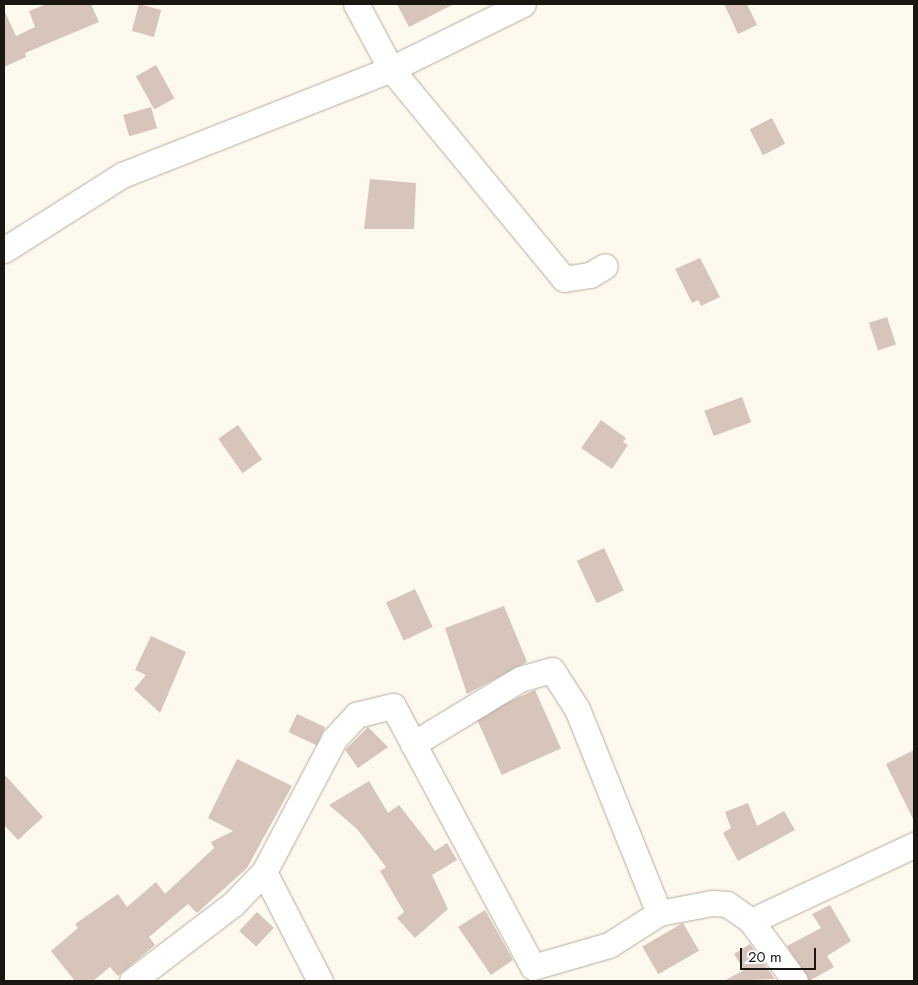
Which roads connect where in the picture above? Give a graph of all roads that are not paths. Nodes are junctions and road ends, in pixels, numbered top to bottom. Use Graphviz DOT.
graph roads {
  1 [pos="356,4"];
  2 [pos="523,4"];
  3 [pos="391,69"];
  4 [pos="4,250"];
  5 [pos="605,266"];
  6 [pos="413,744"];
  7 [pos="914,845"];
  8 [pos="264,872"];
  9 [pos="659,913"];
  10 [pos="751,922"];
  11 [pos="532,976"];
  12 [pos="132,981"];
  13 [pos="320,981"];
  14 [pos="795,981"];
  1 -- 3 [label="street"];
  2 -- 3 [label="street"];
  3 -- 4 [label="street"];
  3 -- 5 [label="street"];
  6 -- 8 [label="street"];
  6 -- 9 [label="street"];
  6 -- 11 [label="street"];
  7 -- 10 [label="street"];
  8 -- 12 [label="street"];
  8 -- 13 [label="street"];
  9 -- 10 [label="street"];
  9 -- 11 [label="street"];
  10 -- 14 [label="street"];
}
